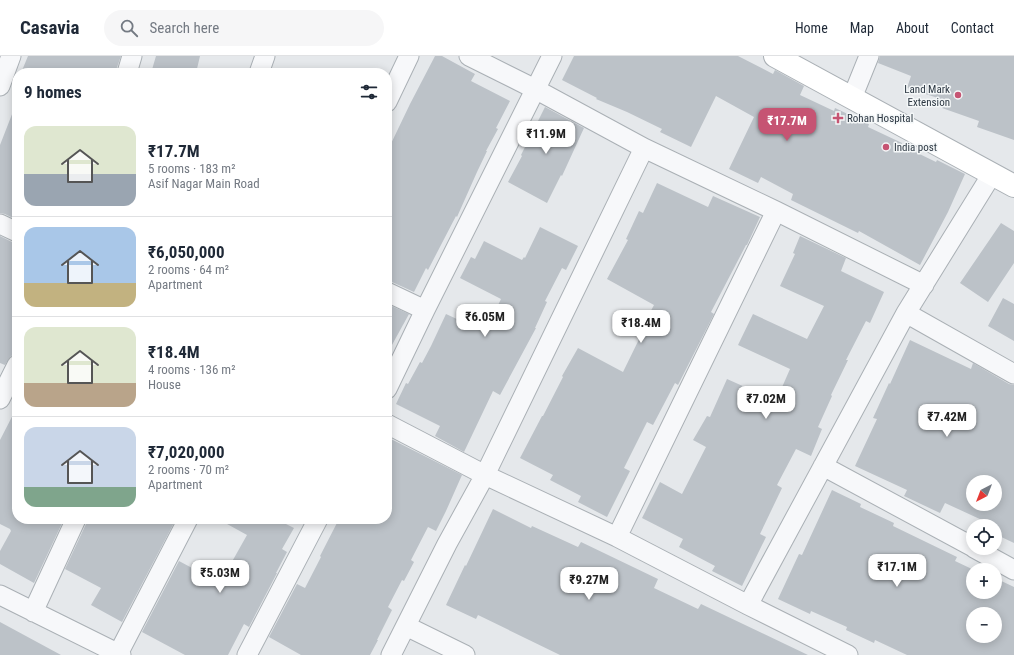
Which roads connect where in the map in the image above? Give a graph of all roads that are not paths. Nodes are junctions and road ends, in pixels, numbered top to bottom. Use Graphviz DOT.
graph roads {
  1 [pos="11,56"];
  2 [pos="132,56"];
  3 [pos="265,56"];
  4 [pos="409,56"];
  5 [pos="469,56"];
  6 [pos="552,56"];
  7 [pos="775,56"];
  8 [pos="869,56"];
  9 [pos="128,68"];
  10 [pos="261,68"];
  11 [pos="0,86"];
  12 [pos="535,89"];
  13 [pos="392,92"];
  14 [pos="852,98"];
  15 [pos="644,148"];
  16 [pos="992,174"];
  17 [pos="1014,186"];
  18 [pos="776,211"];
  19 [pos="0,224"];
  20 [pos="12,230"];
  21 [pos="924,285"];
  22 [pos="392,294"];
  23 [pos="425,310"];
  24 [pos="906,313"];
  25 [pos="1014,374"];
  26 [pos="12,375"];
  27 [pos="392,379"];
  28 [pos="0,399"];
  29 [pos="392,427"];
  30 [pos="823,466"];
  31 [pos="485,475"];
  32 [pos="74,524"];
  33 [pos="185,524"];
  34 [pos="312,524"];
  35 [pos="618,538"];
  36 [pos="966,544"];
  37 [pos="987,555"];
  38 [pos="1014,570"];
  39 [pos="0,596"];
  40 [pos="748,605"];
  41 [pos="33,612"];
  42 [pos="406,626"];
  43 [pos="120,654"];
  44 [pos="247,655"];
  45 [pos="391,655"];
  46 [pos="465,655"];
  47 [pos="848,655"];
  1 -- 11 [label="street"];
  2 -- 9 [label="street"];
  3 -- 10 [label="street"];
  4 -- 13 [label="street"];
  5 -- 12 [label="street"];
  6 -- 12 [label="street"];
  7 -- 14 [label="street"];
  8 -- 14 [label="street"];
  12 -- 15 [label="street"];
  12 -- 23 [label="street"];
  14 -- 16 [label="street"];
  15 -- 18 [label="street"];
  15 -- 31 [label="street"];
  16 -- 17 [label="street"];
  16 -- 21 [label="street"];
  18 -- 21 [label="street"];
  18 -- 35 [label="street"];
  19 -- 20 [label="street"];
  21 -- 24 [label="street"];
  22 -- 23 [label="street"];
  23 -- 27 [label="street"];
  24 -- 25 [label="street"];
  24 -- 30 [label="street"];
  26 -- 28 [label="street"];
  29 -- 31 [label="street"];
  30 -- 36 [label="street"];
  30 -- 40 [label="street"];
  31 -- 35 [label="street"];
  31 -- 42 [label="street"];
  32 -- 41 [label="street"];
  33 -- 43 [label="street"];
  34 -- 44 [label="street"];
  35 -- 40 [label="street"];
  37 -- 38 [label="street"];
  39 -- 41 [label="street"];
  40 -- 47 [label="street"];
  41 -- 43 [label="street"];
  42 -- 45 [label="street"];
  42 -- 46 [label="street"];
}
